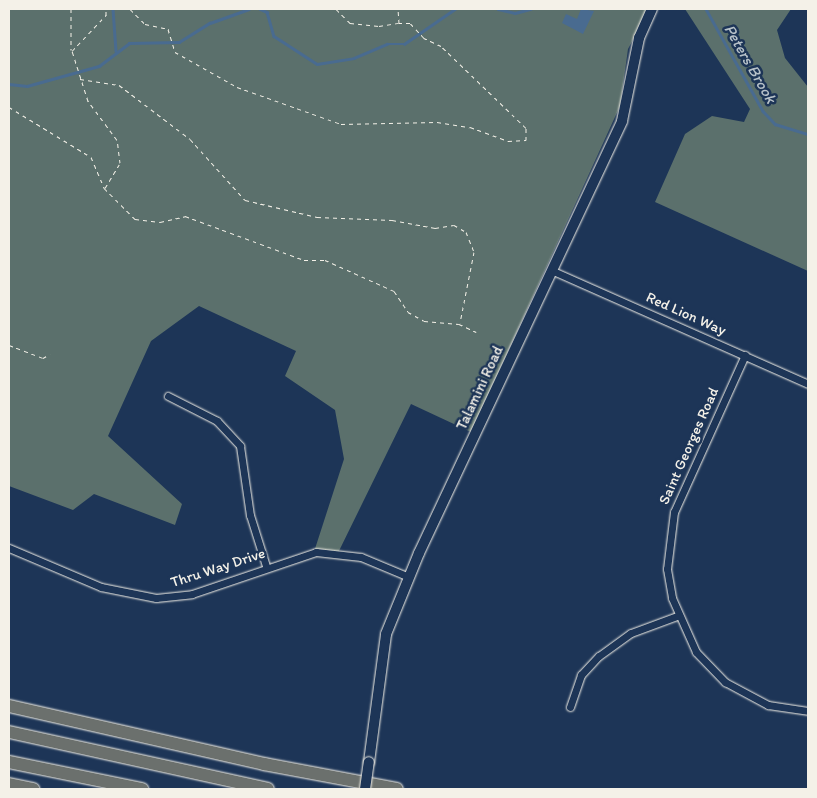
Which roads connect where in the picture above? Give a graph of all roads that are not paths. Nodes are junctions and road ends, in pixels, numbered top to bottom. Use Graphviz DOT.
graph roads {
  1 [pos="652,9"];
  2 [pos="552,270"];
  3 [pos="745,355"];
  4 [pos="808,384"];
  5 [pos="168,396"];
  6 [pos="9,548"];
  7 [pos="266,566"];
  8 [pos="409,577"];
  9 [pos="677,616"];
  10 [pos="9,706"];
  11 [pos="570,707"];
  12 [pos="808,711"];
  13 [pos="9,732"];
  14 [pos="9,762"];
  15 [pos="9,784"];
  16 [pos="33,789"];
  17 [pos="142,789"];
  18 [pos="268,789"];
  19 [pos="365,789"];
  20 [pos="397,789"];
  1 -- 2 [label="street, Talamini Road"];
  2 -- 3 [label="street, Red Lion Way"];
  2 -- 8 [label="street, Talamini Road"];
  3 -- 4 [label="street, Red Lion Way"];
  3 -- 9 [label="street, Saint Georges Road"];
  5 -- 7 [label="street"];
  6 -- 7 [label="street, Thru Way Drive"];
  7 -- 8 [label="street, Thru Way Drive"];
  8 -- 19 [label="street, Talamini Road, bridge"];
  9 -- 11 [label="street"];
  9 -- 12 [label="street, Saint Georges Road"];
  10 -- 20 [label="highway"];
  13 -- 18 [label="highway"];
  14 -- 17 [label="highway"];
  15 -- 16 [label="highway"];
}
